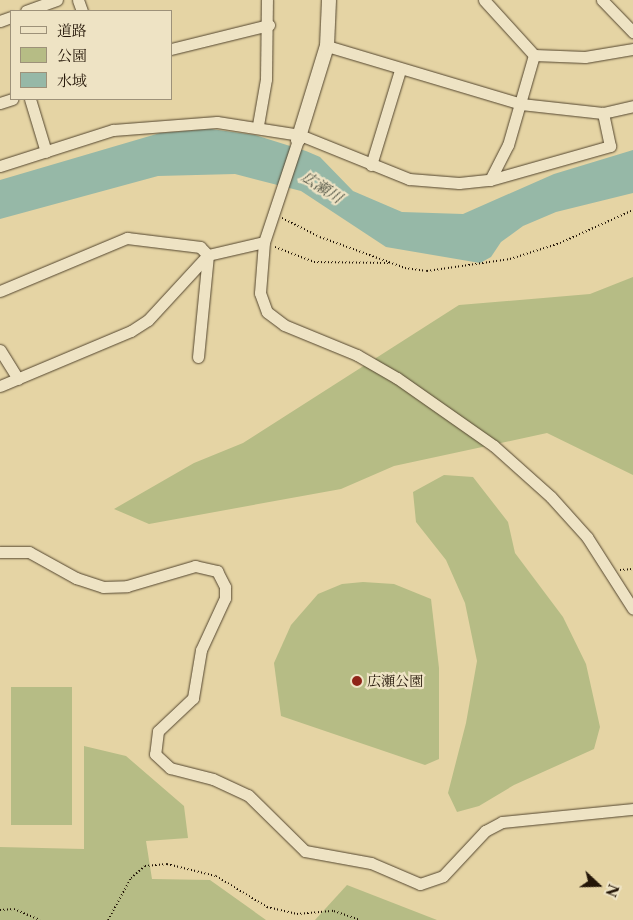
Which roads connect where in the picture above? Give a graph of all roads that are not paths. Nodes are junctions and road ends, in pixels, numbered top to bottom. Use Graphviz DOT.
graph roads {
  1 [pos="57,0"];
  2 [pos="267,0"];
  3 [pos="329,0"];
  4 [pos="484,0"];
  5 [pos="602,0"];
  6 [pos="29,10"];
  7 [pos="269,25"];
  8 [pos="633,32"];
  9 [pos="327,46"];
  10 [pos="172,49"];
  11 [pos="633,49"];
  12 [pos="534,55"];
  13 [pos="400,70"];
  14 [pos="30,100"];
  15 [pos="521,104"];
  16 [pos="633,106"];
  17 [pos="603,113"];
  18 [pos="258,125"];
  19 [pos="299,137"];
  20 [pos="46,152"];
  21 [pos="0,166"];
  22 [pos="371,166"];
  23 [pos="490,180"];
  24 [pos="264,242"];
  25 [pos="208,255"];
  26 [pos="0,291"];
  27 [pos="0,350"];
  28 [pos="198,357"];
  29 [pos="18,379"];
  30 [pos="0,386"];
  31 [pos="0,552"];
  32 [pos="633,609"];
  33 [pos="633,809"];
  1 -- 6 [label="street"];
  2 -- 7 [label="street"];
  3 -- 9 [label="street"];
  4 -- 12 [label="street"];
  5 -- 8 [label="street"];
  7 -- 10 [label="street"];
  7 -- 18 [label="street"];
  9 -- 13 [label="street"];
  9 -- 19 [label="street"];
  11 -- 12 [label="street"];
  12 -- 15 [label="street"];
  13 -- 15 [label="street"];
  13 -- 22 [label="street"];
  14 -- 20 [label="street"];
  15 -- 17 [label="street"];
  15 -- 23 [label="street"];
  16 -- 17 [label="street"];
  17 -- 23 [label="street"];
  18 -- 19 [label="street"];
  18 -- 20 [label="street"];
  19 -- 22 [label="street"];
  19 -- 24 [label="street"];
  20 -- 21 [label="street"];
  22 -- 23 [label="street"];
  24 -- 25 [label="street"];
  24 -- 32 [label="street"];
  25 -- 26 [label="street"];
  25 -- 28 [label="street"];
  25 -- 29 [label="street"];
  27 -- 29 [label="street"];
  29 -- 30 [label="street"];
  31 -- 33 [label="street"];
}
